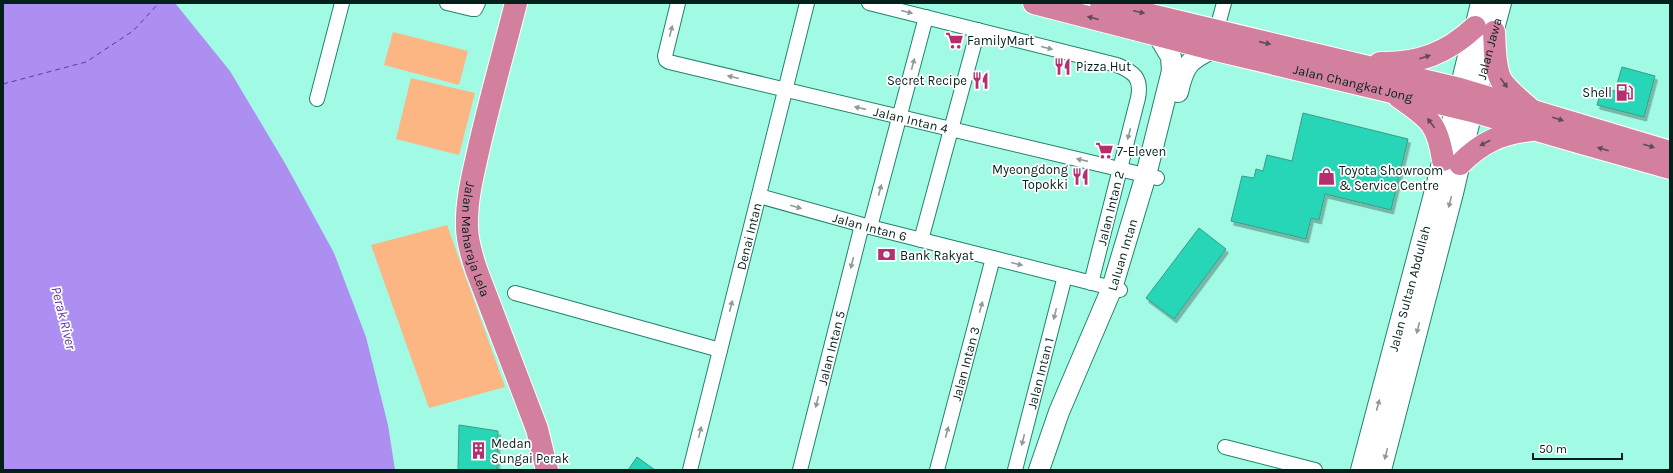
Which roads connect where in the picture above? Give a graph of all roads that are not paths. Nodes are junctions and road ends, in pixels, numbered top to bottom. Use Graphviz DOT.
graph roads {
  1 [pos="342,3"];
  2 [pos="448,3"];
  3 [pos="478,3"];
  4 [pos="516,3"];
  5 [pos="678,3"];
  6 [pos="807,3"];
  7 [pos="869,3"];
  8 [pos="1034,3"];
  9 [pos="1101,3"];
  10 [pos="1224,3"];
  11 [pos="1481,3"];
  12 [pos="1501,3"];
  13 [pos="926,17"];
  14 [pos="978,30"];
  15 [pos="1484,30"];
  16 [pos="1158,35"];
  17 [pos="1214,40"];
  18 [pos="1345,62"];
  19 [pos="784,90"];
  20 [pos="1392,92"];
  21 [pos="317,99"];
  22 [pos="1466,100"];
  23 [pos="899,117"];
  24 [pos="1534,120"];
  25 [pos="952,129"];
  26 [pos="1670,152"];
  27 [pos="1451,162"];
  28 [pos="1670,168"];
  29 [pos="1120,169"];
  30 [pos="1151,176"];
  31 [pos="759,196"];
  32 [pos="866,226"];
  33 [pos="921,240"];
  34 [pos="993,258"];
  35 [pos="1065,276"];
  36 [pos="1091,283"];
  37 [pos="1117,289"];
  38 [pos="515,293"];
  39 [pos="720,350"];
  40 [pos="1225,447"];
  41 [pos="547,470"];
  42 [pos="690,470"];
  43 [pos="800,470"];
  44 [pos="937,470"];
  45 [pos="1015,470"];
  46 [pos="1039,470"];
  47 [pos="1050,470"];
  48 [pos="1315,470"];
  49 [pos="1361,470"];
  50 [pos="1382,470"];
  1 -- 21 [label="street"];
  2 -- 3 [label="street"];
  4 -- 41 [label="highway, Jalan Maharaja Lela"];
  19 -- 5 [label="street, Jalan Intan 4, one-way"];
  6 -- 19 [label="street, Denai Intan"];
  7 -- 13 [label="street, Jalan Intan 2, one-way"];
  16 -- 8 [label="highway, Jalan Changkat Jong, one-way"];
  9 -- 17 [label="highway, Jalan Changkat Jong, one-way"];
  10 -- 17 [label="street"];
  11 -- 15 [label="main road, Jalan Jawa"];
  12 -- 15 [label="main road, Jalan Jawa"];
  13 -- 14 [label="street, Jalan Intan 2"];
  23 -- 13 [label="street, Jalan Intan 5, one-way"];
  14 -- 25 [label="street"];
  14 -- 29 [label="street, Jalan Intan 2, one-way"];
  18 -- 15 [label="highway, one-way"];
  15 -- 22 [label="main road, Jalan Jawa"];
  15 -- 24 [label="highway, one-way"];
  16 -- 17 [label="highway, Jalan Changkat Jong"];
  16 -- 30 [label="main road, Laluan Intan"];
  17 -- 18 [label="highway, Jalan Changkat Jong, one-way"];
  17 -- 20 [label="highway, Jalan Changkat Jong"];
  17 -- 30 [label="main road, Laluan Intan"];
  18 -- 22 [label="highway, Jalan Changkat Jong"];
  23 -- 19 [label="street, Jalan Intan 4, one-way"];
  19 -- 31 [label="street, Denai Intan"];
  20 -- 22 [label="highway, Jalan Changkat Jong"];
  27 -- 20 [label="highway, one-way"];
  22 -- 24 [label="highway, Jalan Changkat Jong"];
  22 -- 27 [label="main road, Jalan Sultan Abdullah"];
  23 -- 25 [label="street, Jalan Intan 4"];
  32 -- 23 [label="street, Jalan Intan 5, one-way"];
  24 -- 26 [label="highway, Jalan Changkat Jong, one-way"];
  24 -- 27 [label="highway, one-way"];
  28 -- 24 [label="highway, Jalan Changkat Jong, one-way"];
  29 -- 25 [label="street, Jalan Intan 4, one-way"];
  25 -- 33 [label="street"];
  49 -- 27 [label="main road, Jalan Sultan Abdullah, one-way"];
  27 -- 50 [label="main road, Jalan Sultan Abdullah, one-way"];
  29 -- 30 [label="street, Jalan Intan 4"];
  29 -- 36 [label="street, Jalan Intan 2"];
  30 -- 37 [label="main road, Laluan Intan"];
  31 -- 32 [label="street, Jalan Intan 6, one-way"];
  39 -- 31 [label="street, Denai Intan, one-way"];
  32 -- 33 [label="street, Jalan Intan 6"];
  32 -- 43 [label="street, Jalan Intan 5, one-way"];
  33 -- 34 [label="street, Jalan Intan 6"];
  34 -- 35 [label="street, Jalan Intan 6, one-way"];
  44 -- 34 [label="street, Jalan Intan 3, one-way"];
  35 -- 36 [label="street, Jalan Intan 6"];
  35 -- 45 [label="street, Jalan Intan 1, one-way"];
  36 -- 37 [label="street, Jalan Intan 6"];
  37 -- 46 [label="main road, Laluan Intan"];
  37 -- 47 [label="main road, Laluan Intan"];
  38 -- 39 [label="street"];
  42 -- 39 [label="street, Denai Intan, one-way"];
  40 -- 48 [label="street"];
}
